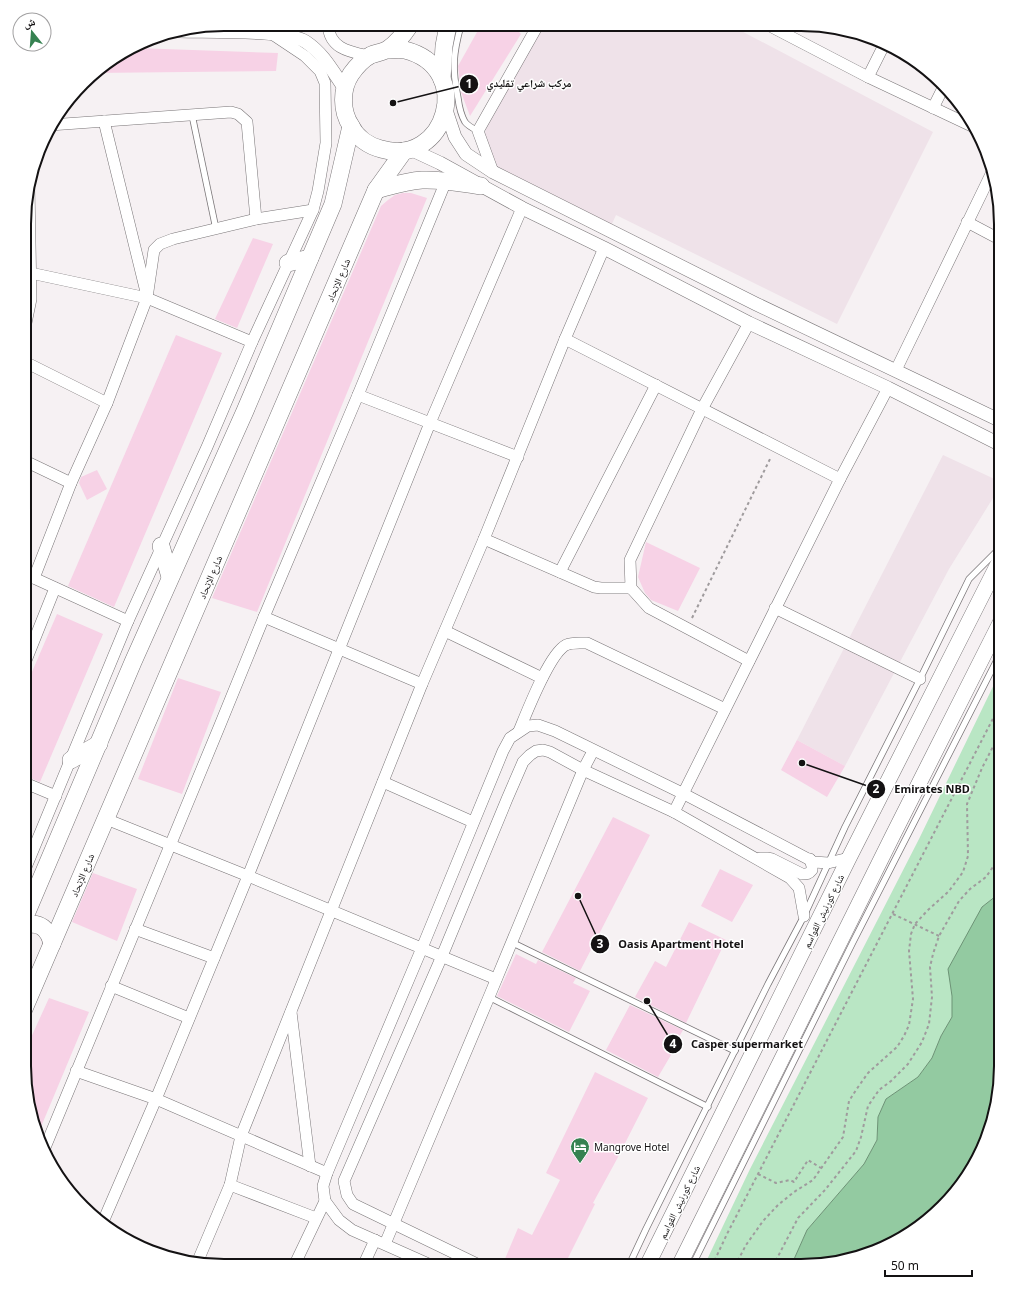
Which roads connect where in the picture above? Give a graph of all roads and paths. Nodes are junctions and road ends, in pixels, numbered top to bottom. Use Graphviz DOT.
graph roads {
  1 [pos="221,31"];
  2 [pos="328,31"];
  3 [pos="405,31"];
  4 [pos="447,31"];
  5 [pos="460,31"];
  6 [pos="535,31"];
  7 [pos="780,31"];
  8 [pos="272,34"];
  9 [pos="882,49"];
  10 [pos="387,50"];
  11 [pos="369,56"];
  12 [pos="868,77"];
  13 [pos="442,79"];
  14 [pos="345,89"];
  15 [pos="941,91"];
  16 [pos="933,108"];
  17 [pos="446,110"];
  18 [pos="192,115"];
  19 [pos="104,121"];
  20 [pos="966,123"];
  21 [pos="59,124"];
  22 [pos="351,126"];
  23 [pos="478,131"];
  24 [pos="407,150"];
  25 [pos="493,172"];
  26 [pos="988,180"];
  27 [pos="446,181"];
  28 [pos="480,186"];
  29 [pos="376,190"];
  30 [pos="522,208"];
  31 [pos="313,210"];
  32 [pos="256,219"];
  33 [pos="968,222"];
  34 [pos="216,229"];
  35 [pos="994,236"];
  36 [pos="604,248"];
  37 [pos="310,258"];
  38 [pos="288,263"];
  39 [pos="31,274"];
  40 [pos="147,298"];
  41 [pos="749,323"];
  42 [pos="565,339"];
  43 [pos="252,342"];
  44 [pos="31,365"];
  45 [pos="896,370"];
  46 [pos="656,386"];
  47 [pos="888,388"];
  48 [pos="358,395"];
  49 [pos="108,403"];
  50 [pos="702,409"];
  51 [pos="994,418"];
  52 [pos="430,423"];
  53 [pos="994,441"];
  54 [pos="776,446"];
  55 [pos="518,457"];
  56 [pos="31,464"];
  57 [pos="840,479"];
  58 [pos="71,483"];
  59 [pos="484,539"];
  60 [pos="161,546"];
  61 [pos="994,554"];
  62 [pos="560,572"];
  63 [pos="994,572"];
  64 [pos="31,574"];
  65 [pos="31,576"];
  66 [pos="170,577"];
  67 [pos="55,588"];
  68 [pos="631,588"];
  69 [pos="775,608"];
  70 [pos="264,617"];
  71 [pos="128,621"];
  72 [pos="687,628"];
  73 [pos="445,631"];
  74 [pos="994,635"];
  75 [pos="31,647"];
  76 [pos="339,648"];
  77 [pos="749,661"];
  78 [pos="994,666"];
  79 [pos="542,678"];
  80 [pos="920,679"];
  81 [pos="422,684"];
  82 [pos="725,709"];
  83 [pos="994,717"];
  84 [pos="519,731"];
  85 [pos="99,744"];
  86 [pos="994,745"];
  87 [pos="593,751"];
  88 [pos="71,760"];
  89 [pos="583,770"];
  90 [pos="383,782"];
  91 [pos="31,786"];
  92 [pos="684,794"];
  93 [pos="56,796"];
  94 [pos="674,812"];
  95 [pos="106,819"];
  96 [pos="473,822"];
  97 [pos="170,845"];
  98 [pos="31,855"];
  99 [pos="849,858"];
  100 [pos="757,859"];
  101 [pos="810,859"];
  102 [pos="828,863"];
  103 [pos="994,865"];
  104 [pos="248,876"];
  105 [pos="31,903"];
  106 [pos="332,911"];
  107 [pos="893,914"];
  108 [pos="804,916"];
  109 [pos="31,924"];
  110 [pos="915,924"];
  111 [pos="135,929"];
  112 [pos="939,936"];
  113 [pos="512,942"];
  114 [pos="52,944"];
  115 [pos="422,948"];
  116 [pos="442,956"];
  117 [pos="214,958"];
  118 [pos="496,979"];
  119 [pos="111,986"];
  120 [pos="31,992"];
  121 [pos="489,997"];
  122 [pos="291,1011"];
  123 [pos="189,1018"];
  124 [pos="735,1051"];
  125 [pos="76,1071"];
  126 [pos="156,1099"];
  127 [pos="708,1107"];
  128 [pos="241,1136"];
  129 [pos="47,1142"];
  130 [pos="310,1166"];
  131 [pos="821,1168"];
  132 [pos="326,1173"];
  133 [pos="758,1174"];
  134 [pos="230,1185"];
  135 [pos="325,1200"];
  136 [pos="105,1218"];
  137 [pos="316,1218"];
  138 [pos="394,1223"];
  139 [pos="380,1242"];
  140 [pos="199,1257"];
  141 [pos="297,1259"];
  142 [pos="368,1259"];
  143 [pos="418,1259"];
  144 [pos="467,1259"];
  145 [pos="632,1259"];
  146 [pos="650,1259"];
  147 [pos="682,1259"];
  148 [pos="696,1259"];
  149 [pos="716,1259"];
  150 [pos="739,1259"];
  151 [pos="777,1259"];
  1 -- 8 [label="street"];
  2 -- 11 [label="street"];
  3 -- 10 [label="main road"];
  4 -- 13 [label="main road"];
  5 -- 23 [label="lane"];
  6 -- 23 [label="street"];
  7 -- 12 [label="street"];
  8 -- 14 [label="street"];
  8 -- 31 [label="street"];
  9 -- 12 [label="street"];
  10 -- 11 [label="main road"];
  10 -- 13 [label="main road"];
  11 -- 14 [label="main road"];
  12 -- 16 [label="street"];
  13 -- 17 [label="main road"];
  14 -- 22 [label="main road"];
  15 -- 16 [label="street"];
  16 -- 20 [label="street"];
  17 -- 24 [label="main road"];
  17 -- 25 [label="street"];
  18 -- 19 [label="street"];
  18 -- 32 [label="street"];
  18 -- 34 [label="lane"];
  19 -- 21 [label="street"];
  19 -- 40 [label="street"];
  22 -- 24 [label="main road"];
  22 -- 37 [label="main road"];
  23 -- 25 [label="street"];
  24 -- 28 [label="street"];
  24 -- 29 [label="main road, شارع الإتحاد"];
  25 -- 45 [label="street"];
  26 -- 33 [label="street"];
  27 -- 28 [label="main road"];
  27 -- 29 [label="main road"];
  27 -- 48 [label="street"];
  28 -- 30 [label="street"];
  29 -- 95 [label="main road, شارع الإتحاد"];
  30 -- 36 [label="street"];
  30 -- 52 [label="street"];
  31 -- 32 [label="street"];
  31 -- 38 [label="street"];
  32 -- 34 [label="street"];
  33 -- 35 [label="street"];
  33 -- 45 [label="street"];
  34 -- 40 [label="street"];
  36 -- 41 [label="street"];
  36 -- 42 [label="street"];
  37 -- 38 [label="main road"];
  37 -- 66 [label="main road"];
  38 -- 43 [label="street"];
  39 -- 40 [label="street"];
  40 -- 43 [label="street"];
  40 -- 49 [label="street"];
  41 -- 47 [label="street"];
  41 -- 50 [label="street"];
  42 -- 46 [label="street"];
  42 -- 55 [label="street"];
  43 -- 60 [label="street"];
  44 -- 49 [label="street"];
  45 -- 51 [label="street"];
  46 -- 50 [label="street"];
  46 -- 62 [label="street"];
  47 -- 53 [label="street"];
  47 -- 57 [label="street"];
  48 -- 52 [label="street"];
  48 -- 70 [label="street"];
  49 -- 58 [label="street"];
  50 -- 54 [label="street"];
  50 -- 68 [label="street"];
  52 -- 55 [label="street"];
  52 -- 76 [label="street"];
  54 -- 57 [label="street"];
  54 -- 72 [label="path"];
  55 -- 59 [label="street"];
  56 -- 58 [label="street"];
  57 -- 69 [label="street"];
  58 -- 64 [label="street"];
  59 -- 62 [label="street"];
  59 -- 73 [label="street"];
  60 -- 66 [label="main road"];
  60 -- 71 [label="street"];
  61 -- 80 [label="lane"];
  62 -- 68 [label="street"];
  63 -- 99 [label="main road, شارع كورنيش القواسم"];
  65 -- 67 [label="street"];
  66 -- 85 [label="main road"];
  67 -- 71 [label="street"];
  67 -- 75 [label="street"];
  68 -- 72 [label="street"];
  69 -- 77 [label="street"];
  69 -- 80 [label="street"];
  70 -- 76 [label="street"];
  70 -- 97 [label="street"];
  71 -- 88 [label="street"];
  72 -- 77 [label="street"];
  73 -- 79 [label="street"];
  73 -- 81 [label="street"];
  74 -- 147 [label="main road"];
  76 -- 81 [label="street"];
  76 -- 104 [label="street"];
  77 -- 82 [label="street"];
  78 -- 148 [label="lane"];
  79 -- 82 [label="street"];
  79 -- 84 [label="street"];
  80 -- 102 [label="lane"];
  81 -- 90 [label="street"];
  82 -- 92 [label="street"];
  83 -- 107 [label="path"];
  84 -- 87 [label="street"];
  84 -- 96 [label="street"];
  85 -- 88 [label="main road"];
  85 -- 105 [label="main road"];
  86 -- 110 [label="path"];
  87 -- 89 [label="street"];
  87 -- 92 [label="street"];
  88 -- 93 [label="street"];
  89 -- 94 [label="street"];
  89 -- 113 [label="street"];
  89 -- 116 [label="street"];
  90 -- 96 [label="street"];
  90 -- 106 [label="street"];
  91 -- 93 [label="street"];
  92 -- 94 [label="street"];
  92 -- 101 [label="street"];
  93 -- 98 [label="street"];
  94 -- 100 [label="street"];
  95 -- 97 [label="street"];
  95 -- 114 [label="main road, شارع الإتحاد"];
  96 -- 115 [label="street"];
  97 -- 104 [label="street"];
  97 -- 111 [label="street"];
  99 -- 102 [label="street"];
  99 -- 146 [label="main road, شارع كورنيش القواسم"];
  100 -- 101 [label="street"];
  100 -- 108 [label="street"];
  101 -- 102 [label="street"];
  102 -- 108 [label="lane"];
  103 -- 112 [label="path"];
  104 -- 106 [label="street"];
  104 -- 117 [label="street"];
  106 -- 115 [label="street"];
  106 -- 122 [label="street"];
  107 -- 110 [label="path"];
  107 -- 133 [label="path"];
  108 -- 124 [label="lane"];
  109 -- 114 [label="main road"];
  110 -- 112 [label="path"];
  110 -- 131 [label="path"];
  111 -- 117 [label="street"];
  111 -- 119 [label="street"];
  112 -- 151 [label="path"];
  113 -- 118 [label="street"];
  113 -- 124 [label="lane"];
  114 -- 120 [label="main road, شارع الإتحاد"];
  115 -- 116 [label="street"];
  115 -- 132 [label="street"];
  116 -- 118 [label="street"];
  116 -- 138 [label="street"];
  117 -- 123 [label="street"];
  118 -- 121 [label="street"];
  119 -- 123 [label="street"];
  119 -- 125 [label="street"];
  121 -- 127 [label="lane"];
  121 -- 138 [label="street"];
  122 -- 128 [label="street"];
  122 -- 130 [label="street"];
  123 -- 126 [label="street"];
  124 -- 127 [label="lane"];
  125 -- 126 [label="street"];
  125 -- 129 [label="street"];
  126 -- 128 [label="street"];
  126 -- 136 [label="street"];
  127 -- 145 [label="lane"];
  128 -- 130 [label="street"];
  128 -- 134 [label="street"];
  130 -- 132 [label="street"];
  131 -- 133 [label="path"];
  131 -- 150 [label="path"];
  132 -- 135 [label="street"];
  133 -- 149 [label="path"];
  134 -- 137 [label="street"];
  134 -- 140 [label="street"];
  135 -- 137 [label="street"];
  135 -- 139 [label="street"];
  137 -- 141 [label="street"];
  138 -- 139 [label="street"];
  138 -- 144 [label="street"];
  139 -- 142 [label="street"];
  139 -- 143 [label="street"];
}
